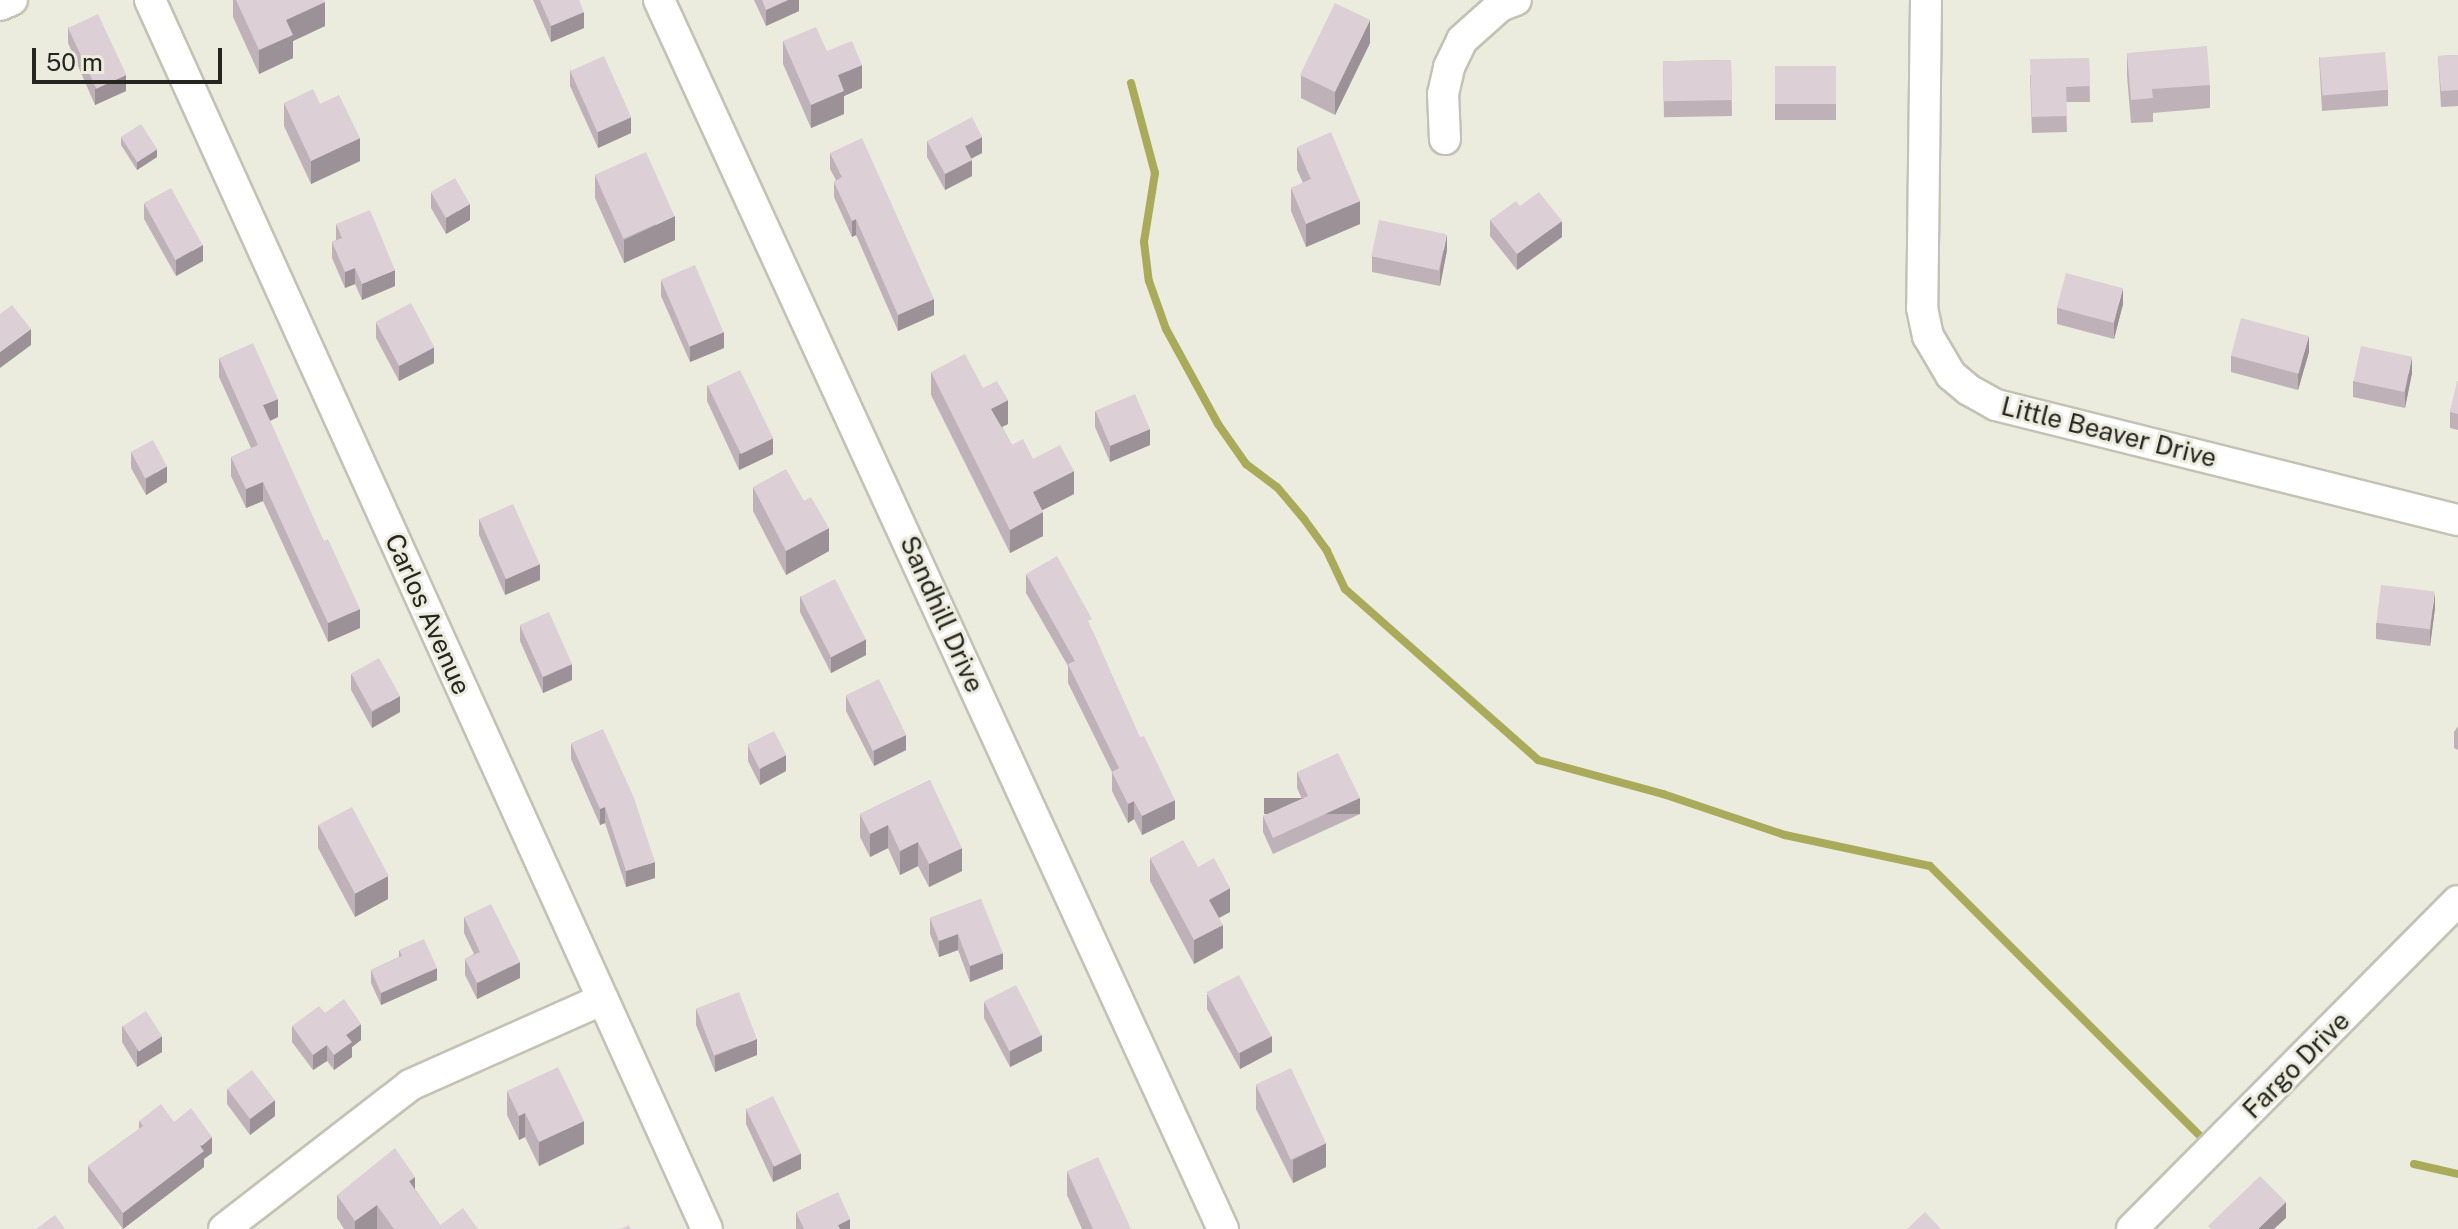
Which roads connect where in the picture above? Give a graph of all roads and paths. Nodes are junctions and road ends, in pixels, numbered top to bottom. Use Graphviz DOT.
graph roads {
  1 [pos="12,0"];
  2 [pos="150,0"];
  3 [pos="659,0"];
  4 [pos="1516,0"];
  5 [pos="1926,0"];
  6 [pos="0,5"];
  7 [pos="1445,139"];
  8 [pos="2458,520"];
  9 [pos="2458,901"];
  10 [pos="603,999"];
  11 [pos="224,1229"];
  12 [pos="707,1229"];
  13 [pos="1223,1229"];
  14 [pos="2132,1229"];
  1 -- 6 [label="street"];
  2 -- 10 [label="street, Carlos Avenue"];
  3 -- 13 [label="street, Sandhill Drive"];
  4 -- 7 [label="street"];
  5 -- 8 [label="street, Little Beaver Drive"];
  9 -- 14 [label="street, Fargo Drive"];
  10 -- 11 [label="street"];
  10 -- 12 [label="street, Carlos Avenue"];
}
